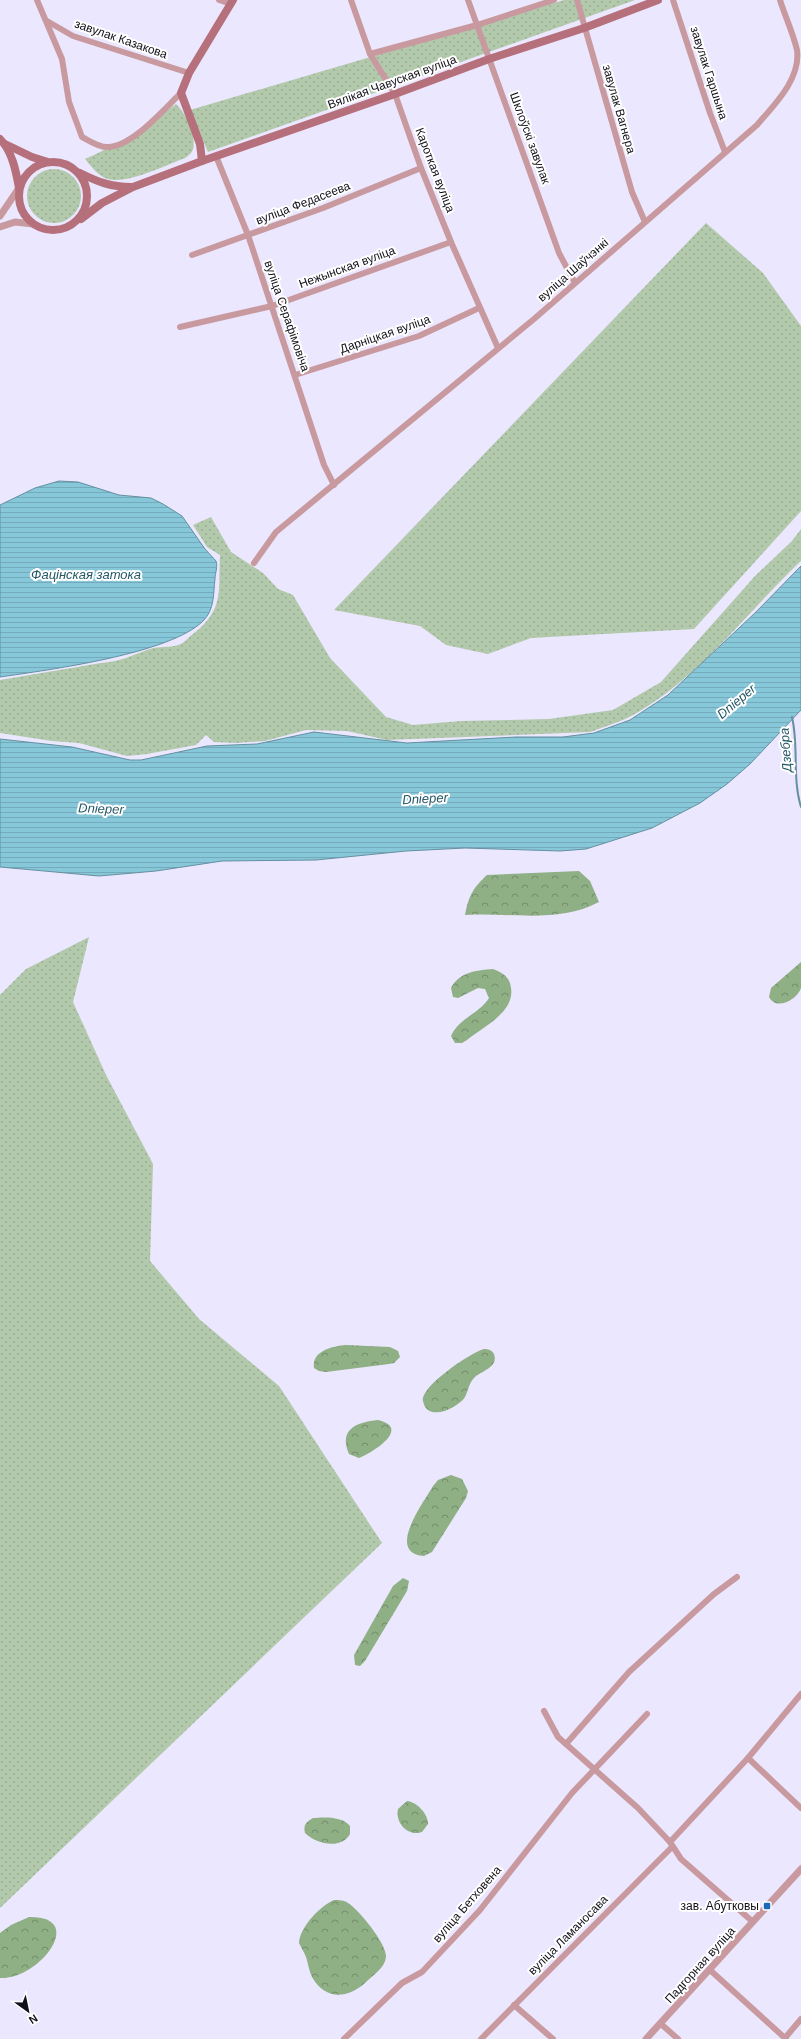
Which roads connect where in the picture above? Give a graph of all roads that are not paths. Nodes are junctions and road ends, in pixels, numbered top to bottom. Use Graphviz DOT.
graph roads {
  1 [pos="37,0"];
  2 [pos="219,0"];
  3 [pos="351,0"];
  4 [pos="468,0"];
  5 [pos="554,0"];
  6 [pos="577,0"];
  7 [pos="658,0"];
  8 [pos="673,0"];
  9 [pos="780,0"];
  10 [pos="232,2"];
  11 [pos="47,21"];
  12 [pos="477,25"];
  13 [pos="584,28"];
  14 [pos="370,54"];
  15 [pos="489,59"];
  16 [pos="188,73"];
  17 [pos="180,93"];
  18 [pos="396,94"];
  19 [pos="3,141"];
  20 [pos="725,152"];
  21 [pos="216,156"];
  22 [pos="202,161"];
  23 [pos="48,162"];
  24 [pos="421,168"];
  25 [pos="80,173"];
  26 [pos="134,186"];
  27 [pos="19,188"];
  28 [pos="0,216"];
  29 [pos="81,219"];
  30 [pos="645,222"];
  31 [pos="33,224"];
  32 [pos="0,227"];
  33 [pos="248,235"];
  34 [pos="451,242"];
  35 [pos="192,255"];
  36 [pos="575,282"];
  37 [pos="272,306"];
  38 [pos="480,308"];
  39 [pos="180,327"];
  40 [pos="498,348"];
  41 [pos="295,374"];
  42 [pos="334,486"];
  43 [pos="254,563"];
  44 [pos="737,1577"];
  45 [pos="801,1694"];
  46 [pos="544,1711"];
  47 [pos="647,1714"];
  48 [pos="566,1744"];
  49 [pos="748,1758"];
  50 [pos="594,1770"];
  51 [pos="801,1808"];
  52 [pos="671,1845"];
  53 [pos="801,1869"];
  54 [pos="753,1922"];
  55 [pos="710,1970"];
  56 [pos="514,2005"];
  57 [pos="801,2019"];
  58 [pos="661,2024"];
  59 [pos="344,2039"];
  60 [pos="481,2039"];
  61 [pos="553,2039"];
  62 [pos="646,2039"];
  63 [pos="678,2039"];
  64 [pos="786,2039"];
  1 -- 11 [label="street"];
  2 -- 10 [label="street"];
  3 -- 14 [label="street, Кароткая вуліца"];
  4 -- 12 [label="street, Шклоўскі завулак"];
  5 -- 12 [label="street"];
  6 -- 13 [label="street, завулак Вагнера"];
  7 -- 13 [label="main road, Вялікая Чавуская вуліца"];
  8 -- 20 [label="street, завулак Гаршына"];
  9 -- 20 [label="street, вуліца Шаўчэнкі"];
  10 -- 16 [label="main road"];
  11 -- 16 [label="street, завулак Казакова"];
  11 -- 17 [label="street"];
  12 -- 14 [label="street"];
  12 -- 15 [label="street, Шклоўскі завулак"];
  13 -- 15 [label="main road, Вялікая Чавуская вуліца"];
  13 -- 30 [label="street, завулак Вагнера"];
  14 -- 18 [label="street, Кароткая вуліца"];
  15 -- 18 [label="main road, Вялікая Чавуская вуліца"];
  15 -- 36 [label="street, Шклоўскі завулак"];
  16 -- 17 [label="main road"];
  17 -- 22 [label="main road"];
  18 -- 21 [label="main road, Вялікая Чавуская вуліца"];
  18 -- 24 [label="street, Кароткая вуліца"];
  19 -- 23 [label="main road"];
  19 -- 27 [label="main road"];
  20 -- 30 [label="street, вуліца Шаўчэнкі"];
  21 -- 22 [label="main road, Вялікая Чавуская вуліца"];
  21 -- 33 [label="street, вуліца Серафімовіча"];
  22 -- 26 [label="main road, Вялікая Чавуская вуліца"];
  23 -- 25 [label="main road"];
  23 -- 27 [label="main road"];
  24 -- 33 [label="street, вуліца Федасеева"];
  24 -- 34 [label="street, Кароткая вуліца"];
  25 -- 26 [label="main road, Вялікая Чавуская вуліца"];
  25 -- 29 [label="main road"];
  26 -- 29 [label="main road, Вялікая Чавуская вуліца"];
  27 -- 28 [label="street"];
  27 -- 31 [label="main road"];
  29 -- 31 [label="main road"];
  30 -- 36 [label="street, вуліца Шаўчэнкі"];
  31 -- 32 [label="street"];
  33 -- 35 [label="street, вуліца Федасеева"];
  33 -- 37 [label="street, вуліца Серафімовіча"];
  34 -- 37 [label="street, Нежынская вуліца"];
  34 -- 38 [label="street, Кароткая вуліца"];
  36 -- 40 [label="street, вуліца Шаўчэнкі"];
  37 -- 39 [label="street, Нежынская вуліца"];
  37 -- 41 [label="street, вуліца Серафімовіча"];
  38 -- 40 [label="street, Кароткая вуліца"];
  38 -- 41 [label="street, Дарніцкая вуліца"];
  40 -- 42 [label="street, вуліца Шаўчэнкі"];
  41 -- 42 [label="street, вуліца Серафімовіча"];
  42 -- 43 [label="street, вуліца Шаўчэнкі"];
  44 -- 48 [label="street"];
  45 -- 49 [label="street, вуліца Ламаносава"];
  46 -- 48 [label="street"];
  47 -- 50 [label="street, вуліца Бетховена"];
  48 -- 50 [label="street"];
  49 -- 51 [label="street"];
  49 -- 52 [label="street, вуліца Ламаносава"];
  50 -- 52 [label="street"];
  50 -- 59 [label="street, вуліца Бетховена"];
  52 -- 54 [label="street"];
  52 -- 56 [label="street, вуліца Ламаносава"];
  53 -- 54 [label="street, Падгорная вуліца"];
  54 -- 55 [label="street, Падгорная вуліца"];
  55 -- 58 [label="street, Падгорная вуліца"];
  55 -- 64 [label="street"];
  56 -- 60 [label="street, вуліца Ламаносава"];
  56 -- 61 [label="street"];
  57 -- 64 [label="street"];
  58 -- 62 [label="street, Падгорная вуліца"];
  58 -- 63 [label="street"];
}
